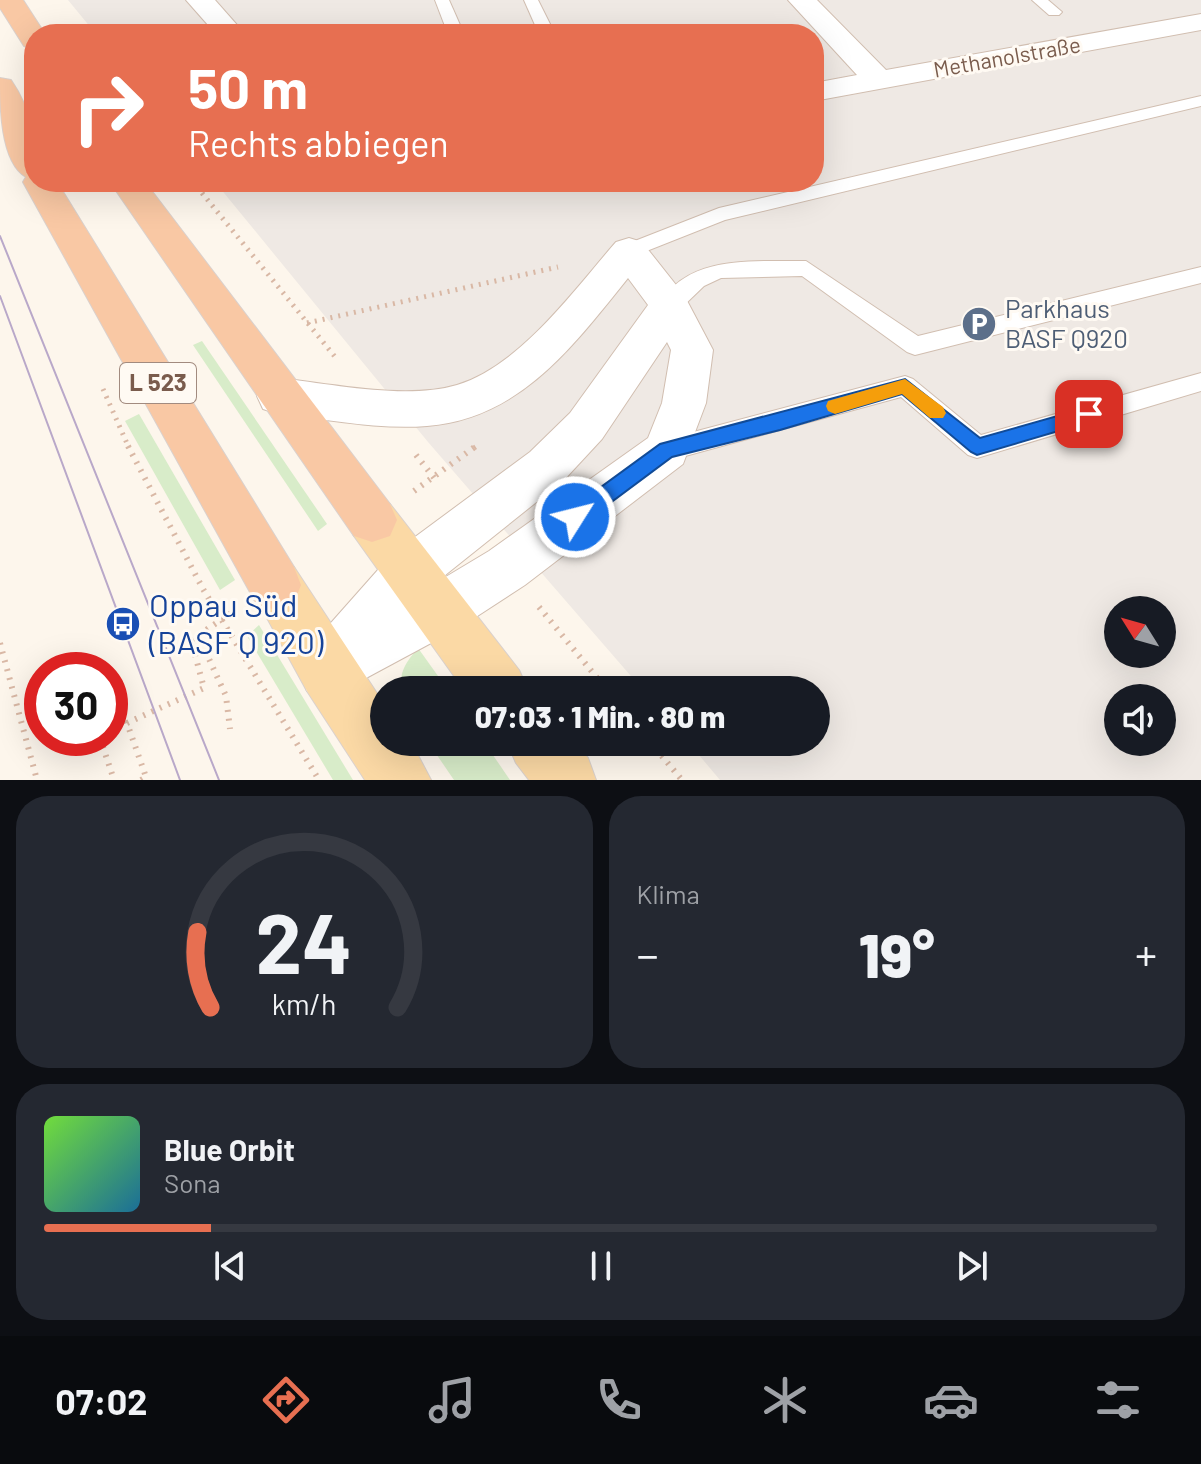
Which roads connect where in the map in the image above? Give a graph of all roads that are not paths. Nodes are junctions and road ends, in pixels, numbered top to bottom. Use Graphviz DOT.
graph roads {
  1 [pos="9,0"];
  2 [pos="200,0"];
  3 [pos="442,0"];
  4 [pos="531,0"];
  5 [pos="802,0"];
  6 [pos="1039,0"];
  7 [pos="1185,0"];
  8 [pos="1201,10"];
  9 [pos="1054,12"];
  10 [pos="1201,22"];
  11 [pos="24,24"];
  12 [pos="222,24"];
  13 [pos="452,24"];
  14 [pos="542,24"];
  15 [pos="879,80"];
  16 [pos="0,87"];
  17 [pos="824,90"];
  18 [pos="1201,101"];
  19 [pos="24,144"];
  20 [pos="824,190"];
  21 [pos="46,192"];
  22 [pos="134,192"];
  23 [pos="816,192"];
  24 [pos="629,251"];
  25 [pos="1201,275"];
  26 [pos="670,305"];
  27 [pos="1201,382"];
  28 [pos="279,396"];
  29 [pos="667,450"];
  30 [pos="372,520"];
  31 [pos="275,585"];
  32 [pos="425,591"];
  33 [pos="327,671"];
  34 [pos="489,676"];
  35 [pos="548,756"];
  36 [pos="401,780"];
  37 [pos="566,780"];
  1 -- 11 [label="highway"];
  2 -- 12 [label="street"];
  3 -- 13 [label="lane"];
  4 -- 14 [label="lane"];
  5 -- 15 [label="street"];
  6 -- 9 [label="lane"];
  7 -- 8 [label="street"];
  10 -- 15 [label="street, Methanolstraße"];
  15 -- 17 [label="street, Methanolstraße"];
  16 -- 19 [label="highway"];
  18 -- 20 [label="lane"];
  21 -- 31 [label="highway, L 523"];
  22 -- 28 [label="highway"];
  23 -- 24 [label="lane"];
  24 -- 26 [label="street"];
  24 -- 28 [label="street"];
  25 -- 26 [label="lane"];
  26 -- 29 [label="street"];
  26 -- 32 [label="street"];
  27 -- 29 [label="lane"];
  28 -- 30 [label="highway"];
  29 -- 32 [label="street"];
  30 -- 32 [label="main road"];
  31 -- 33 [label="main road, L 523"];
  32 -- 33 [label="street"];
  32 -- 34 [label="main road"];
  33 -- 36 [label="main road, L 523"];
  35 -- 37 [label="main road"];
}
